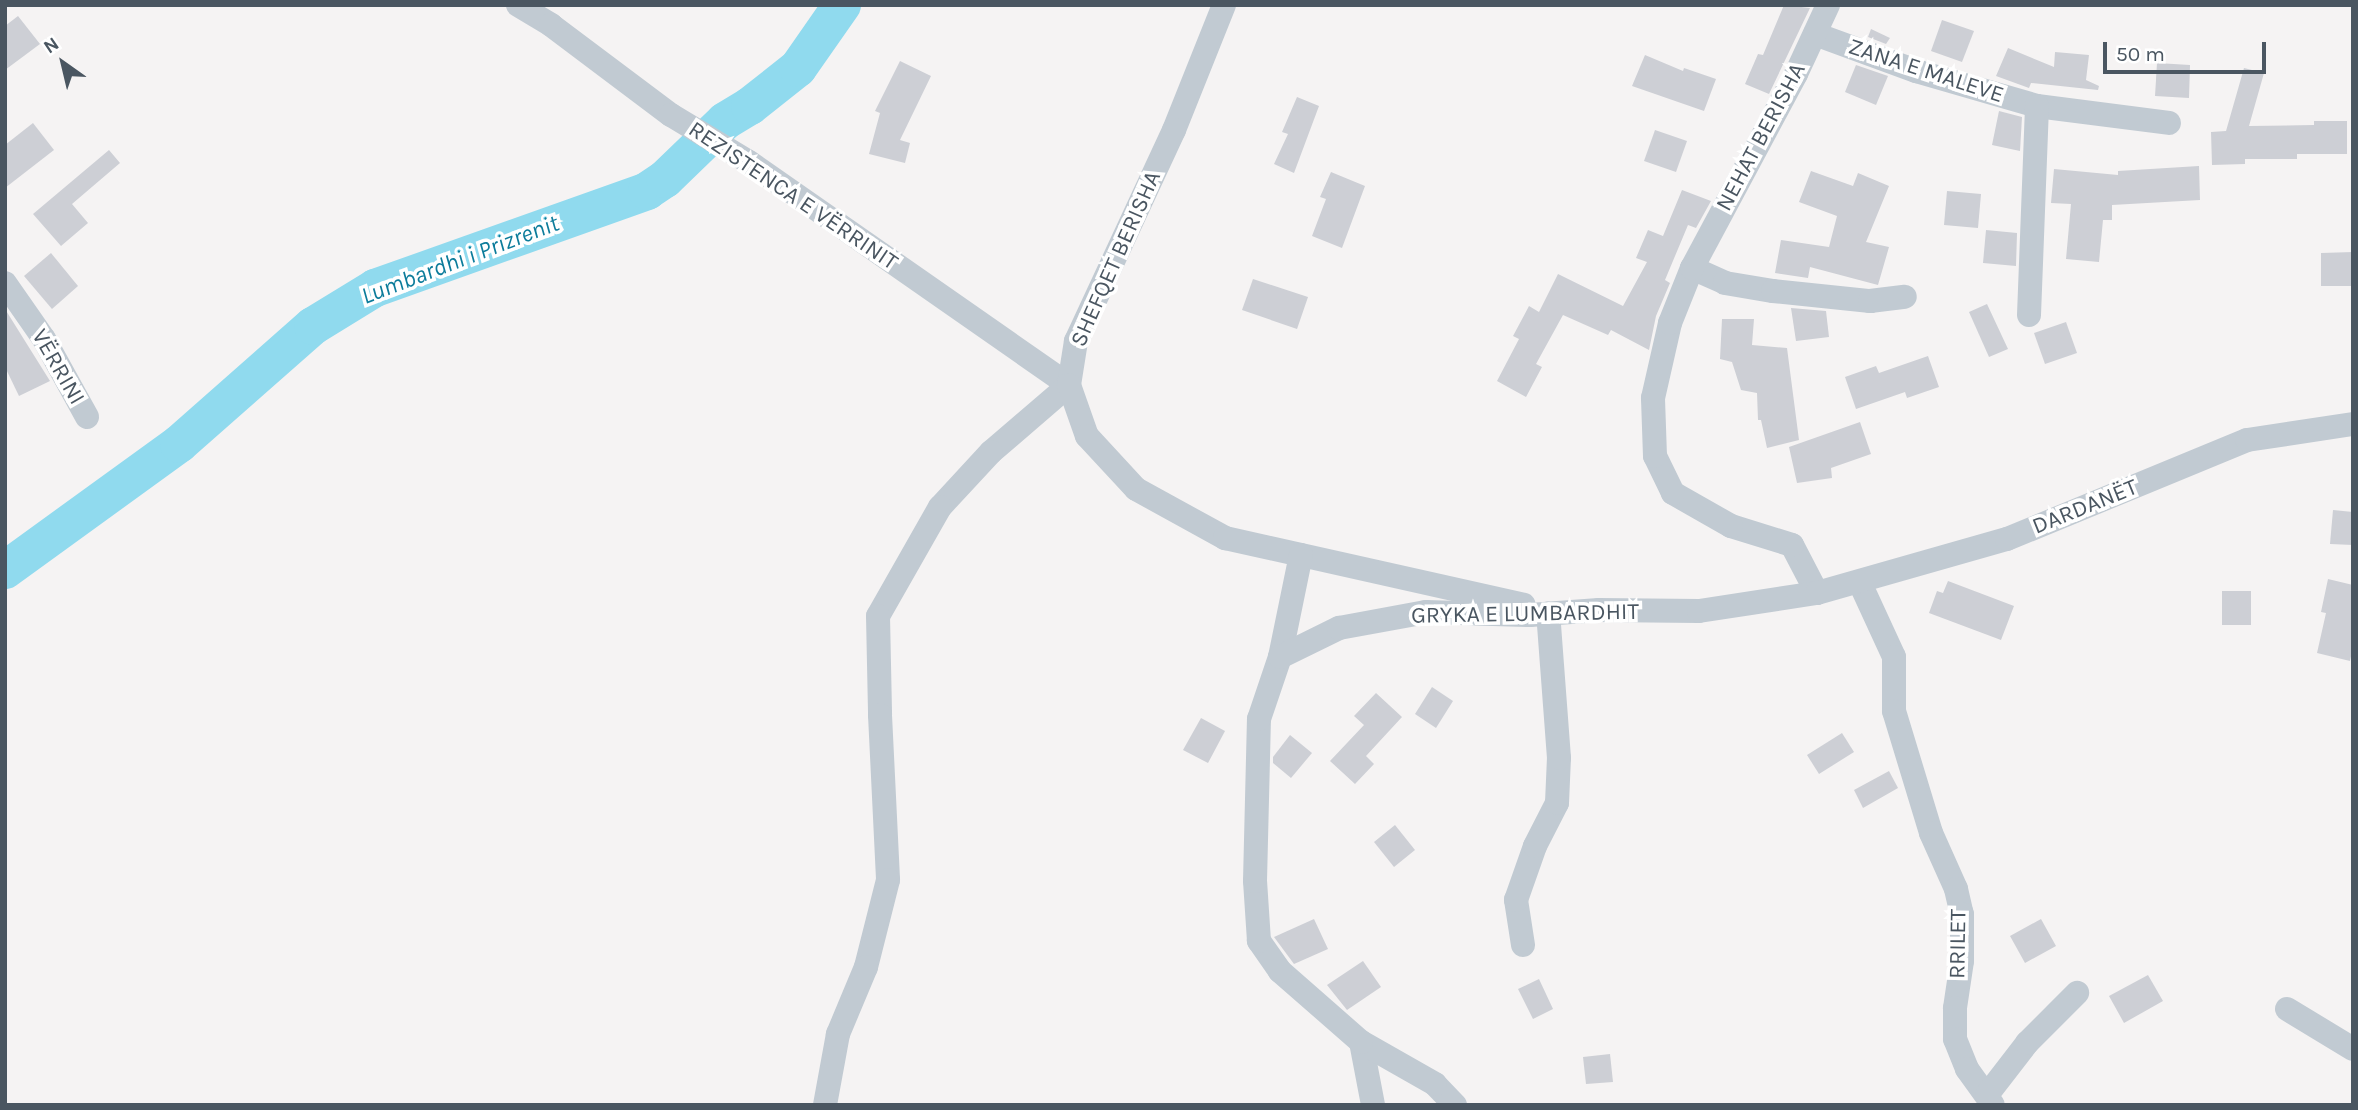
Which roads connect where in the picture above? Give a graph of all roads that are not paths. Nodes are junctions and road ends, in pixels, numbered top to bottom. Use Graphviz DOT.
graph roads {
  1 [pos="518,5"];
  2 [pos="1224,5"];
  3 [pos="1828,5"];
  4 [pos="1815,34"];
  5 [pos="2037,106"];
  6 [pos="2169,123"];
  7 [pos="1692,268"];
  8 [pos="5,283"];
  9 [pos="1905,297"];
  10 [pos="2029,315"];
  11 [pos="1069,385"];
  12 [pos="87,417"];
  13 [pos="2353,424"];
  14 [pos="1301,555"];
  15 [pos="1860,583"];
  16 [pos="1817,593"];
  17 [pos="1548,613"];
  18 [pos="1280,657"];
  19 [pos="1523,945"];
  20 [pos="2077,993"];
  21 [pos="2287,1009"];
  22 [pos="1362,1042"];
  23 [pos="2353,1049"];
  24 [pos="1990,1100"];
  25 [pos="825,1105"];
  26 [pos="1373,1105"];
  27 [pos="1455,1105"];
  1 -- 11 [label="street, REZISTENCA E VËRRINIT"];
  2 -- 11 [label="street, SHEFQET BERISHA"];
  3 -- 4 [label="street, NEHAT BERISHA"];
  4 -- 5 [label="street, ZANA E MALEVE"];
  4 -- 7 [label="street, NEHAT BERISHA"];
  5 -- 6 [label="street, ZANA E MALEVE"];
  5 -- 10 [label="street"];
  7 -- 9 [label="street"];
  7 -- 16 [label="street, NEHAT BERISHA"];
  8 -- 12 [label="street, VËRRINI"];
  11 -- 14 [label="street, SHEFQET BERISHA"];
  11 -- 25 [label="street"];
  13 -- 15 [label="street, DARDANËT"];
  14 -- 17 [label="street, SHEFQET BERISHA"];
  14 -- 18 [label="street"];
  15 -- 16 [label="street, DARDANËT"];
  15 -- 24 [label="street, RRILET"];
  16 -- 17 [label="street, GRYKA E LUMBARDHIT"];
  17 -- 18 [label="street, GRYKA E LUMBARDHIT"];
  17 -- 19 [label="street"];
  18 -- 22 [label="street"];
  20 -- 24 [label="street, RRILET"];
  21 -- 23 [label="street"];
  22 -- 26 [label="street"];
  22 -- 27 [label="street"];
}
